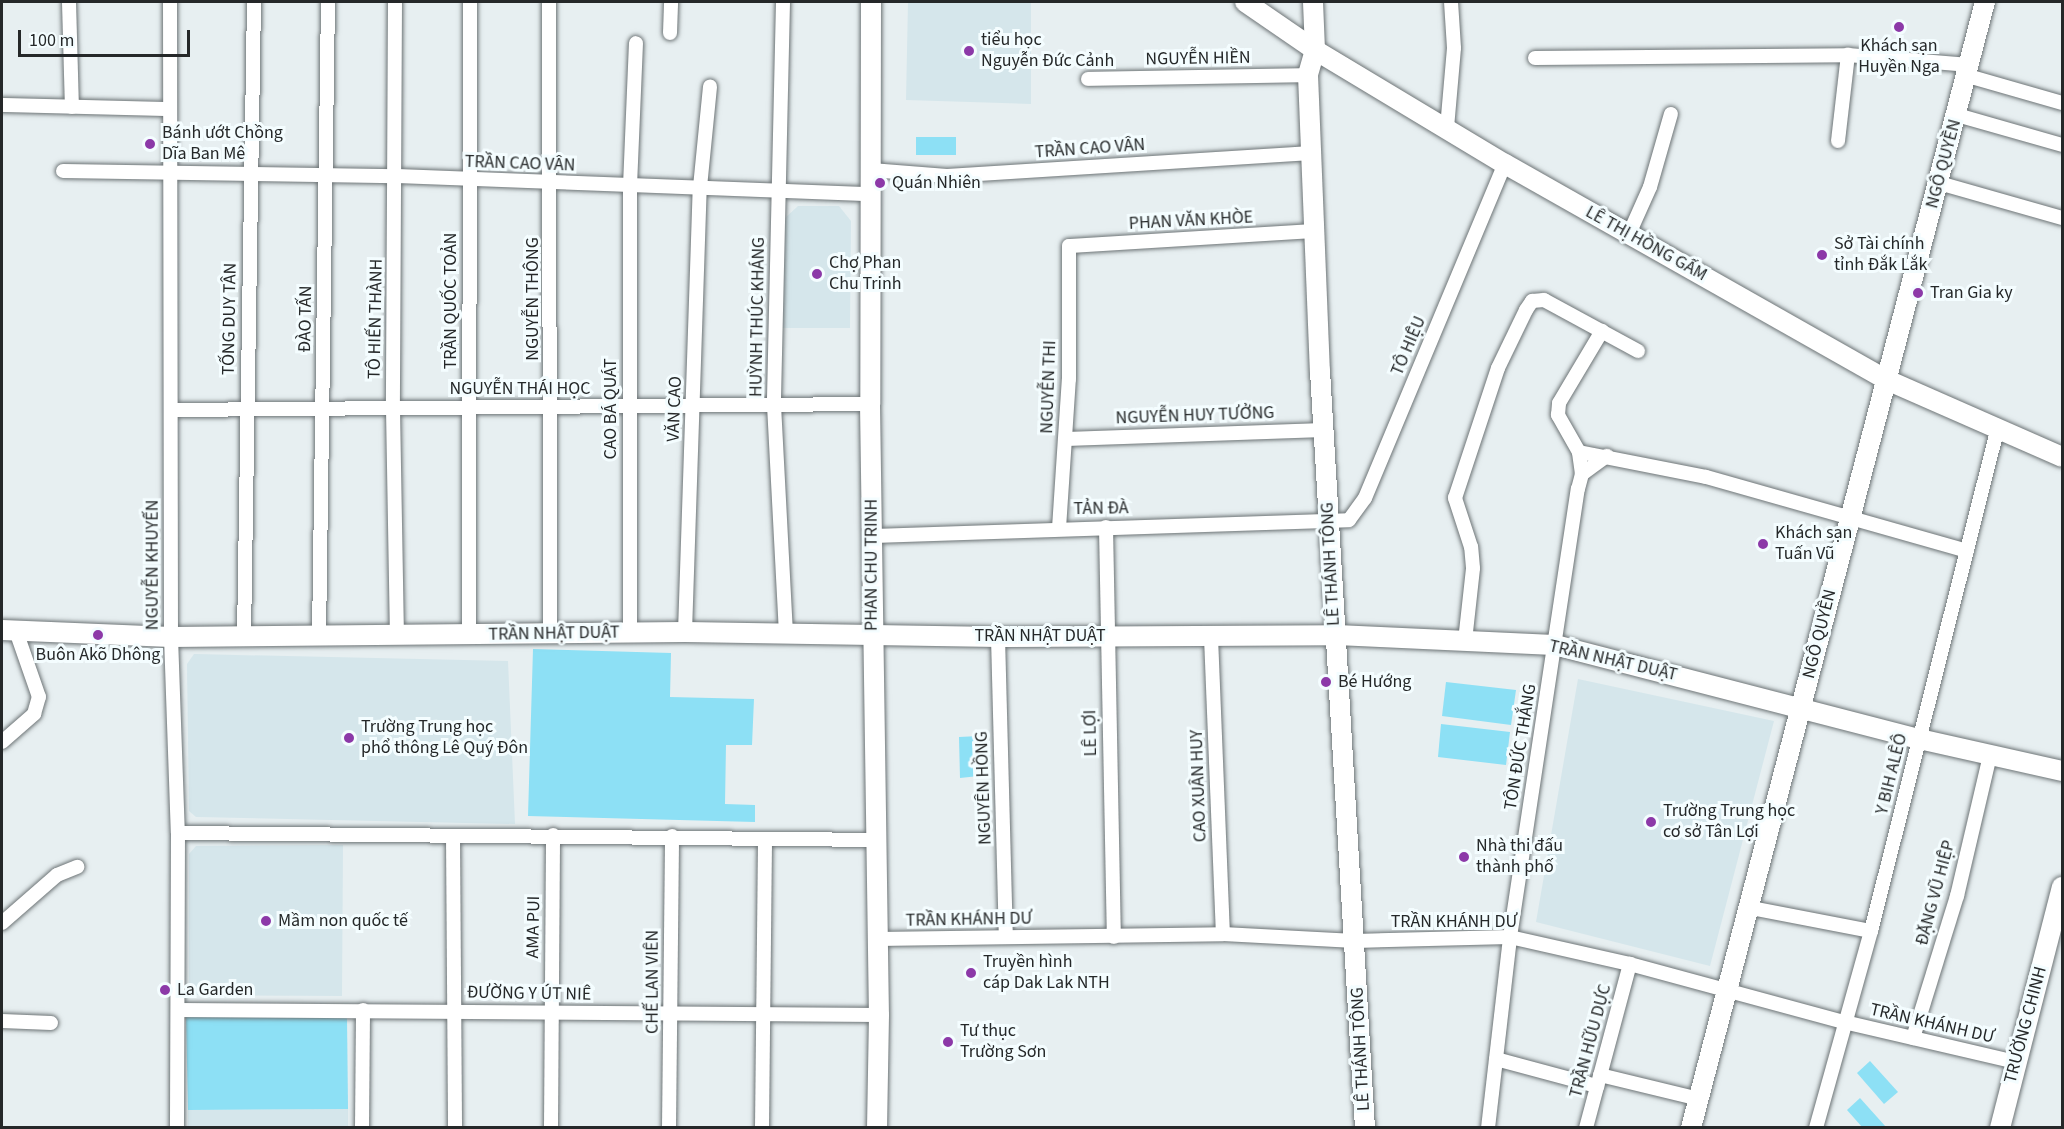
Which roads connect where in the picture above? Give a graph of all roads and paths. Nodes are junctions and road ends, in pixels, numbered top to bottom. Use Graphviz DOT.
graph roads {
  1 [pos="69,2"];
  2 [pos="170,2"];
  3 [pos="254,2"];
  4 [pos="328,2"];
  5 [pos="395,2"];
  6 [pos="470,2"];
  7 [pos="549,2"];
  8 [pos="671,2"];
  9 [pos="783,2"];
  10 [pos="871,2"];
  11 [pos="1245,2"];
  12 [pos="1313,2"];
  13 [pos="1451,2"];
  14 [pos="1985,2"];
  15 [pos="670,33"];
  16 [pos="636,43"];
  17 [pos="1316,50"];
  18 [pos="1848,55"];
  19 [pos="1535,58"];
  20 [pos="1969,70"];
  21 [pos="1308,75"];
  22 [pos="1088,79"];
  23 [pos="710,86"];
  24 [pos="2062,103"];
  25 [pos="2,105"];
  26 [pos="72,107"];
  27 [pos="168,109"];
  28 [pos="1671,114"];
  29 [pos="1957,115"];
  30 [pos="1447,128"];
  31 [pos="1838,141"];
  32 [pos="2062,145"];
  33 [pos="1311,153"];
  34 [pos="1505,165"];
  35 [pos="169,170"];
  36 [pos="871,170"];
  37 [pos="63,171"];
  38 [pos="252,176"];
  39 [pos="397,176"];
  40 [pos="327,178"];
  41 [pos="468,180"];
  42 [pos="552,183"];
  43 [pos="1939,183"];
  44 [pos="630,186"];
  45 [pos="700,188"];
  46 [pos="780,189"];
  47 [pos="871,194"];
  48 [pos="2062,218"];
  49 [pos="1315,231"];
  50 [pos="1629,234"];
  51 [pos="1069,246"];
  52 [pos="1602,331"];
  53 [pos="1638,351"];
  54 [pos="1887,380"];
  55 [pos="870,404"];
  56 [pos="693,405"];
  57 [pos="774,405"];
  58 [pos="470,407"];
  59 [pos="550,407"];
  60 [pos="629,407"];
  61 [pos="171,410"];
  62 [pos="246,410"];
  63 [pos="323,410"];
  64 [pos="393,410"];
  65 [pos="1998,427"];
  66 [pos="1324,430"];
  67 [pos="1066,439"];
  68 [pos="1579,452"];
  69 [pos="2062,454"];
  70 [pos="1607,456"];
  71 [pos="1582,474"];
  72 [pos="1850,517"];
  73 [pos="1329,523"];
  74 [pos="1106,527"];
  75 [pos="1059,528"];
  76 [pos="873,536"];
  77 [pos="1967,550"];
  78 [pos="9,630"];
  79 [pos="685,632"];
  80 [pos="630,633"];
  81 [pos="550,634"];
  82 [pos="786,634"];
  83 [pos="873,634"];
  84 [pos="1107,635"];
  85 [pos="1336,635"];
  86 [pos="171,637"];
  87 [pos="244,637"];
  88 [pos="319,637"];
  89 [pos="397,637"];
  90 [pos="469,637"];
  91 [pos="998,637"];
  92 [pos="1211,637"];
  93 [pos="1465,641"];
  94 [pos="1555,645"];
  95 [pos="1802,707"];
  96 [pos="1919,739"];
  97 [pos="2,742"];
  98 [pos="1990,755"];
  99 [pos="2062,771"];
  100 [pos="178,833"];
  101 [pos="453,836"];
  102 [pos="553,836"];
  103 [pos="672,836"];
  104 [pos="765,840"];
  105 [pos="877,840"];
  106 [pos="77,867"];
  107 [pos="2062,887"];
  108 [pos="1751,908"];
  109 [pos="2,923"];
  110 [pos="1871,931"];
  111 [pos="1223,934"];
  112 [pos="1006,937"];
  113 [pos="1114,937"];
  114 [pos="1510,937"];
  115 [pos="877,939"];
  116 [pos="1355,941"];
  117 [pos="1630,964"];
  118 [pos="1727,988"];
  119 [pos="178,1010"];
  120 [pos="363,1010"];
  121 [pos="455,1011"];
  122 [pos="671,1011"];
  123 [pos="764,1012"];
  124 [pos="551,1013"];
  125 [pos="879,1016"];
  126 [pos="2,1021"];
  127 [pos="1844,1022"];
  128 [pos="51,1023"];
  129 [pos="1913,1038"];
  130 [pos="1496,1059"];
  131 [pos="2016,1062"];
  132 [pos="1599,1081"];
  133 [pos="1699,1099"];
  134 [pos="177,1128"];
  135 [pos="362,1128"];
  136 [pos="455,1128"];
  137 [pos="551,1128"];
  138 [pos="669,1128"];
  139 [pos="762,1128"];
  140 [pos="877,1128"];
  141 [pos="1365,1128"];
  142 [pos="1488,1128"];
  143 [pos="1586,1128"];
  144 [pos="1691,1128"];
  145 [pos="1816,1128"];
  146 [pos="2000,1128"];
  1 -- 26 [label="street"];
  2 -- 27 [label="street, NGUYỄN KHUYẾN"];
  3 -- 38 [label="street, TỐNG DUY TÂN"];
  4 -- 40 [label="street, ĐÀO TẤN"];
  5 -- 39 [label="street, TÔ HIẾN THÀNH"];
  6 -- 41 [label="street, TRẦN QUỐC TOẢN"];
  7 -- 42 [label="street, NGUYỄN THÔNG"];
  8 -- 15 [label="street"];
  9 -- 46 [label="street, HUỲNH THÚC KHÁNG"];
  10 -- 36 [label="street, PHAN CHU TRINH"];
  11 -- 17 [label="street, LÊ THỊ HỒNG GẤM"];
  12 -- 17 [label="street, LÊ THÁNH TÔNG"];
  13 -- 30 [label="street"];
  14 -- 20 [label="street, NGÔ QUYỀN"];
  16 -- 44 [label="street, CAO BÁ QUÁT"];
  17 -- 21 [label="street, LÊ THÁNH TÔNG"];
  17 -- 30 [label="street, LÊ THỊ HỒNG GẤM"];
  18 -- 19 [label="street"];
  18 -- 20 [label="street"];
  18 -- 31 [label="street"];
  20 -- 24 [label="street"];
  20 -- 29 [label="street, NGÔ QUYỀN"];
  21 -- 22 [label="street, NGUYỄN HIỀN"];
  21 -- 33 [label="street, LÊ THÁNH TÔNG"];
  23 -- 45 [label="street, VĂN CAO"];
  25 -- 26 [label="street"];
  26 -- 27 [label="street"];
  27 -- 35 [label="street, NGUYỄN KHUYẾN"];
  28 -- 50 [label="street"];
  29 -- 32 [label="street"];
  29 -- 43 [label="street, NGÔ QUYỀN"];
  30 -- 34 [label="street, LÊ THỊ HỒNG GẤM"];
  33 -- 36 [label="street, TRẦN CAO VÂN"];
  33 -- 49 [label="street, LÊ THÁNH TÔNG"];
  34 -- 50 [label="street, LÊ THỊ HỒNG GẤM"];
  34 -- 73 [label="street, TÔ HIỆU"];
  35 -- 37 [label="street, TRẦN CAO VÂN"];
  35 -- 38 [label="street, TRẦN CAO VÂN"];
  35 -- 61 [label="street, NGUYỄN KHUYẾN"];
  36 -- 47 [label="street, PHAN CHU TRINH"];
  38 -- 40 [label="street, TRẦN CAO VÂN"];
  38 -- 62 [label="street, TỐNG DUY TÂN"];
  39 -- 40 [label="street, TRẦN CAO VÂN"];
  39 -- 41 [label="street, TRẦN CAO VÂN"];
  39 -- 64 [label="street, TÔ HIẾN THÀNH"];
  40 -- 63 [label="street, ĐÀO TẤN"];
  41 -- 42 [label="street, TRẦN CAO VÂN"];
  41 -- 58 [label="street, TRẦN QUỐC TOẢN"];
  42 -- 44 [label="street, TRẦN CAO VÂN"];
  42 -- 59 [label="street, NGUYỄN THÔNG"];
  43 -- 48 [label="street"];
  43 -- 54 [label="street, NGÔ QUYỀN"];
  44 -- 45 [label="street, TRẦN CAO VÂN"];
  44 -- 60 [label="street, CAO BÁ QUÁT"];
  45 -- 46 [label="street, TRẦN CAO VÂN"];
  45 -- 56 [label="street, VĂN CAO"];
  46 -- 47 [label="street, TRẦN CAO VÂN"];
  46 -- 57 [label="street, HUỲNH THÚC KHÁNG"];
  47 -- 55 [label="street, PHAN CHU TRINH"];
  49 -- 51 [label="street, PHAN VĂN KHÒE"];
  49 -- 66 [label="street, LÊ THÁNH TÔNG"];
  50 -- 54 [label="street, LÊ THỊ HỒNG GẤM"];
  51 -- 67 [label="street, NGUYỄN THI"];
  52 -- 53 [label="street"];
  52 -- 68 [label="street"];
  52 -- 93 [label="street"];
  54 -- 65 [label="street, LÊ THỊ HỒNG GẤM"];
  54 -- 72 [label="street, NGÔ QUYỀN"];
  55 -- 57 [label="street, NGUYỄN THÁI HỌC"];
  55 -- 76 [label="street, PHAN CHU TRINH"];
  56 -- 57 [label="street, NGUYỄN THÁI HỌC"];
  56 -- 60 [label="street, NGUYỄN THÁI HỌC"];
  56 -- 79 [label="street, VĂN CAO"];
  57 -- 82 [label="street, HUỲNH THÚC KHÁNG"];
  58 -- 59 [label="street, NGUYỄN THÁI HỌC"];
  58 -- 64 [label="street, NGUYỄN THÁI HỌC"];
  58 -- 90 [label="street, TRẦN QUỐC TOẢN"];
  59 -- 60 [label="street, NGUYỄN THÁI HỌC"];
  59 -- 81 [label="street, NGUYỄN THÔNG"];
  60 -- 80 [label="street, CAO BÁ QUÁT"];
  61 -- 62 [label="street, NGUYỄN THÁI HỌC"];
  61 -- 86 [label="street, NGUYỄN KHUYẾN"];
  62 -- 63 [label="street, NGUYỄN THÁI HỌC"];
  62 -- 87 [label="street, TỐNG DUY TÂN"];
  63 -- 64 [label="street, NGUYỄN THÁI HỌC"];
  63 -- 88 [label="street, ĐÀO TẤN"];
  64 -- 89 [label="street, TÔ HIẾN THÀNH"];
  65 -- 69 [label="street, LÊ THỊ HỒNG GẤM"];
  65 -- 77 [label="street, Y BIH ALÊÔ"];
  66 -- 67 [label="street, NGUYỄN HUY TƯỞNG"];
  66 -- 73 [label="street, LÊ THÁNH TÔNG"];
  67 -- 75 [label="street, NGUYỄN THI"];
  68 -- 70 [label="street"];
  68 -- 71 [label="street, TÔN ĐỨC THẮNG"];
  70 -- 71 [label="street"];
  70 -- 72 [label="street"];
  71 -- 94 [label="street, TÔN ĐỨC THẮNG"];
  72 -- 77 [label="street"];
  72 -- 95 [label="street, NGÔ QUYỀN"];
  73 -- 74 [label="street, TẢN ĐÀ"];
  73 -- 85 [label="street, LÊ THÁNH TÔNG"];
  74 -- 75 [label="street, TẢN ĐÀ"];
  74 -- 84 [label="street, LÊ LỢI"];
  75 -- 76 [label="street, TẢN ĐÀ"];
  76 -- 83 [label="street, PHAN CHU TRINH"];
  77 -- 96 [label="street, Y BIH ALÊÔ"];
  78 -- 86 [label="street, TRẦN NHẬT DUẬT"];
  78 -- 97 [label="street"];
  79 -- 80 [label="street, TRẦN NHẬT DUẬT"];
  79 -- 82 [label="street, TRẦN NHẬT DUẬT"];
  80 -- 81 [label="street, TRẦN NHẬT DUẬT"];
  81 -- 90 [label="street, TRẦN NHẬT DUẬT"];
  82 -- 83 [label="street, TRẦN NHẬT DUẬT"];
  83 -- 91 [label="street, TRẦN NHẬT DUẬT"];
  83 -- 105 [label="street, PHAN CHU TRINH"];
  84 -- 91 [label="street, TRẦN NHẬT DUẬT"];
  84 -- 92 [label="street, TRẦN NHẬT DUẬT"];
  84 -- 113 [label="street, LÊ LỢI"];
  85 -- 92 [label="street, TRẦN NHẬT DUẬT"];
  85 -- 93 [label="street, TRẦN NHẬT DUẬT"];
  85 -- 116 [label="street, LÊ THÁNH TÔNG"];
  86 -- 87 [label="street, TRẦN NHẬT DUẬT"];
  86 -- 100 [label="street, NGUYỄN KHUYẾN"];
  87 -- 88 [label="street, TRẦN NHẬT DUẬT"];
  88 -- 89 [label="street, TRẦN NHẬT DUẬT"];
  89 -- 90 [label="street, TRẦN NHẬT DUẬT"];
  91 -- 112 [label="street, NGUYÊN HỒNG"];
  92 -- 111 [label="street, CAO XUÂN HUY"];
  93 -- 94 [label="street, TRẦN NHẬT DUẬT"];
  94 -- 95 [label="street, TRẦN NHẬT DUẬT"];
  94 -- 114 [label="street, TÔN ĐỨC THẮNG"];
  95 -- 96 [label="street, TRẦN NHẬT DUẬT"];
  95 -- 108 [label="street, NGÔ QUYỀN"];
  96 -- 98 [label="street, TRẦN NHẬT DUẬT"];
  96 -- 110 [label="street, Y BIH ALÊÔ"];
  98 -- 99 [label="street, TRẦN NHẬT DUẬT"];
  98 -- 129 [label="street, ĐẶNG VŨ HIỆP"];
  100 -- 101 [label="street"];
  100 -- 119 [label="street, NGUYỄN KHUYẾN"];
  101 -- 102 [label="street"];
  101 -- 121 [label="street"];
  102 -- 103 [label="street"];
  102 -- 124 [label="street, AMA PUI"];
  103 -- 104 [label="street"];
  103 -- 122 [label="street, CHẾ LAN VIÊN"];
  104 -- 105 [label="street"];
  104 -- 123 [label="street"];
  105 -- 115 [label="street, PHAN CHU TRINH"];
  106 -- 109 [label="street"];
  107 -- 131 [label="street, TRƯỜNG CHINH"];
  108 -- 110 [label="street"];
  108 -- 118 [label="street, NGÔ QUYỀN"];
  110 -- 127 [label="street, Y BIH ALÊÔ"];
  111 -- 113 [label="street, TRẦN KHÁNH DƯ"];
  111 -- 116 [label="street, TRẦN KHÁNH DƯ"];
  112 -- 113 [label="street, TRẦN KHÁNH DƯ"];
  112 -- 115 [label="street, TRẦN KHÁNH DƯ"];
  114 -- 116 [label="street, TRẦN KHÁNH DƯ"];
  114 -- 117 [label="street, TRẦN KHÁNH DƯ"];
  114 -- 130 [label="street, TÔN ĐỨC THẮNG"];
  115 -- 125 [label="street, PHAN CHU TRINH"];
  116 -- 141 [label="street, LÊ THÁNH TÔNG"];
  117 -- 118 [label="street, TRẦN KHÁNH DƯ"];
  117 -- 132 [label="street, TRẦN HỮU DỰC"];
  118 -- 127 [label="street, TRẦN KHÁNH DƯ"];
  118 -- 133 [label="street, NGÔ QUYỀN"];
  119 -- 120 [label="street, ĐƯỜNG Y ÚT NIÊ"];
  119 -- 134 [label="street, NGUYỄN KHUYẾN"];
  120 -- 121 [label="street, ĐƯỜNG Y ÚT NIÊ"];
  120 -- 135 [label="street"];
  121 -- 124 [label="street, ĐƯỜNG Y ÚT NIÊ"];
  121 -- 136 [label="street"];
  122 -- 123 [label="street, ĐƯỜNG Y ÚT NIÊ"];
  122 -- 124 [label="street, ĐƯỜNG Y ÚT NIÊ"];
  122 -- 138 [label="street, CHẾ LAN VIÊN"];
  123 -- 125 [label="street, ĐƯỜNG Y ÚT NIÊ"];
  123 -- 139 [label="street"];
  124 -- 137 [label="street, AMA PUI"];
  125 -- 140 [label="street, PHAN CHU TRINH"];
  126 -- 128 [label="street"];
  127 -- 129 [label="street, TRẦN KHÁNH DƯ"];
  127 -- 145 [label="street, Y BIH ALÊÔ"];
  129 -- 131 [label="street, TRẦN KHÁNH DƯ"];
  130 -- 132 [label="street"];
  130 -- 142 [label="street, TÔN ĐỨC THẮNG"];
  131 -- 146 [label="street, TRƯỜNG CHINH"];
  132 -- 133 [label="street"];
  132 -- 143 [label="street, TRẦN HỮU DỰC"];
  133 -- 144 [label="street, NGÔ QUYỀN"];
}
